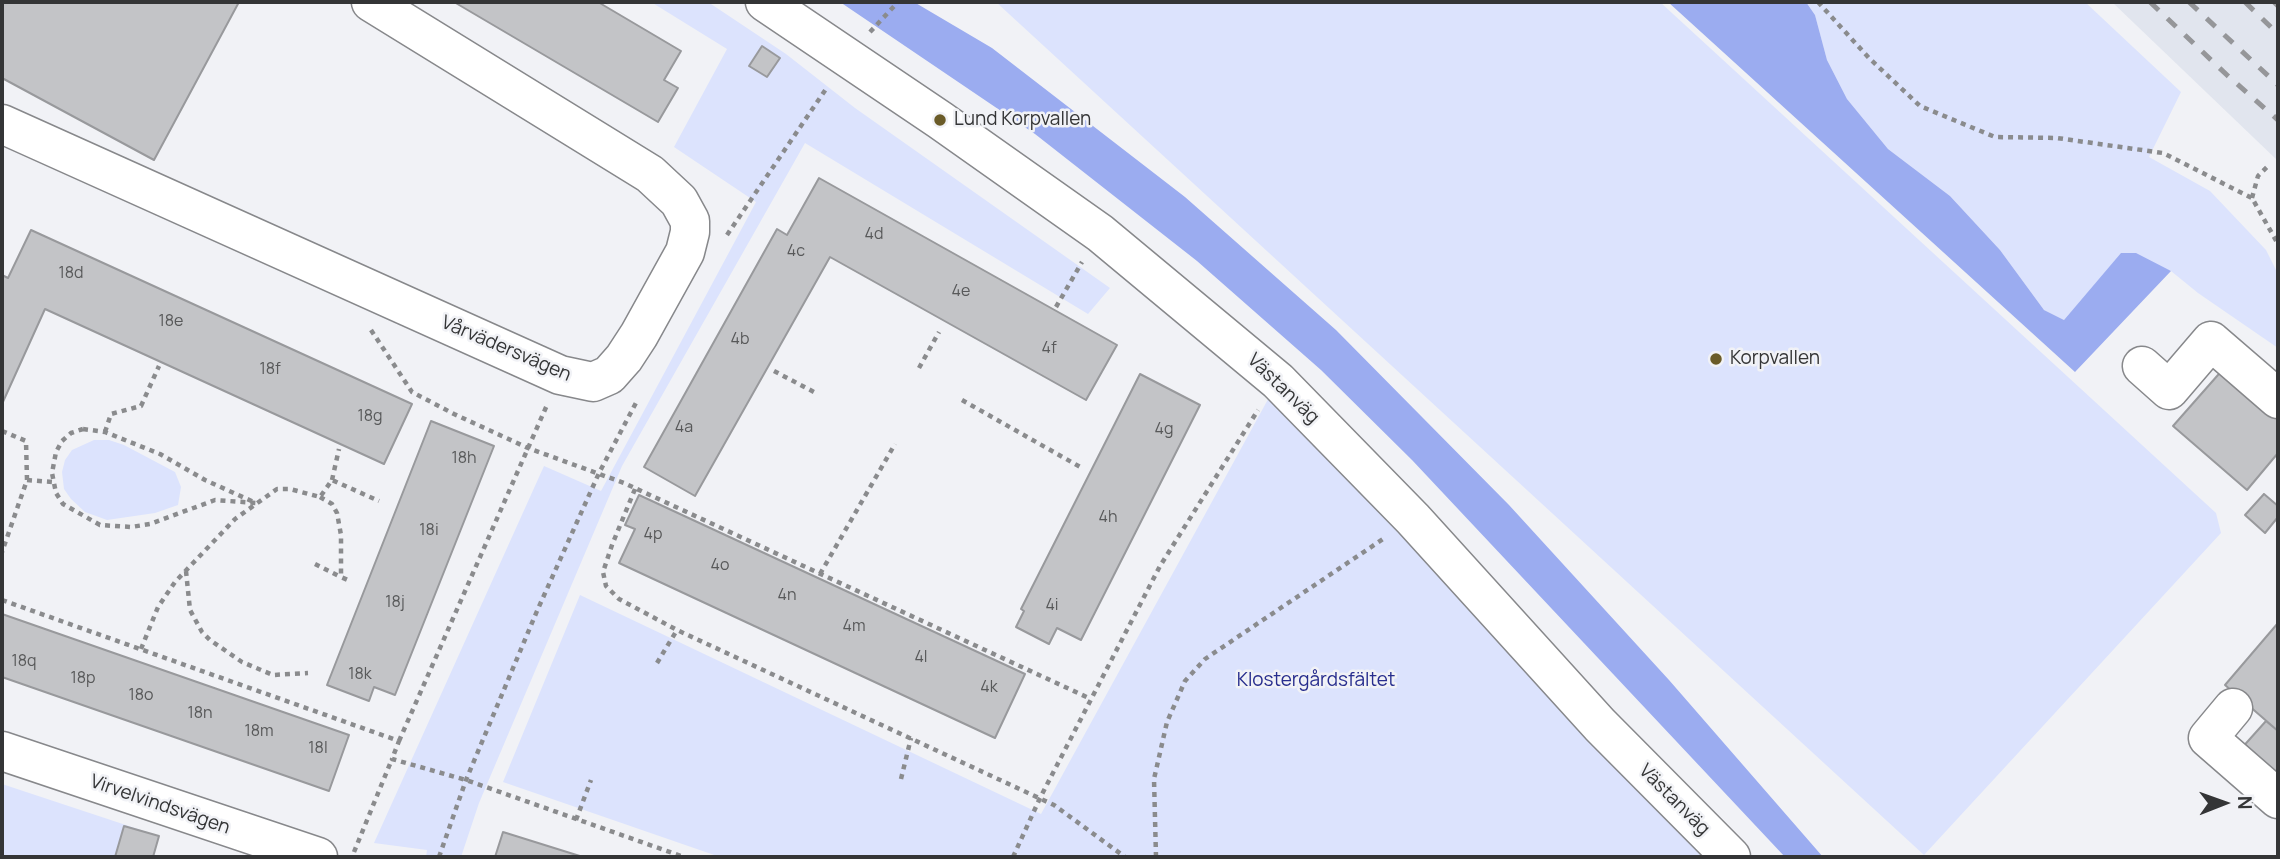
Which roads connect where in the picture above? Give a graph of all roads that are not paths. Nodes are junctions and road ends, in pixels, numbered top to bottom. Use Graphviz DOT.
graph roads {
  1 [pos="371,2"];
  2 [pos="765,2"];
  3 [pos="2,124"];
  4 [pos="2142,366"];
  5 [pos="2278,399"];
  6 [pos="2233,708"];
  7 [pos="2,751"];
  8 [pos="2278,799"];
  9 [pos="318,857"];
  10 [pos="1731,857"];
  1 -- 3 [label="street, Vårvädersvägen"];
  2 -- 10 [label="street, Västanväg"];
  4 -- 5 [label="street"];
  6 -- 8 [label="street"];
  7 -- 9 [label="street, Virvelvindsvägen"];
}
